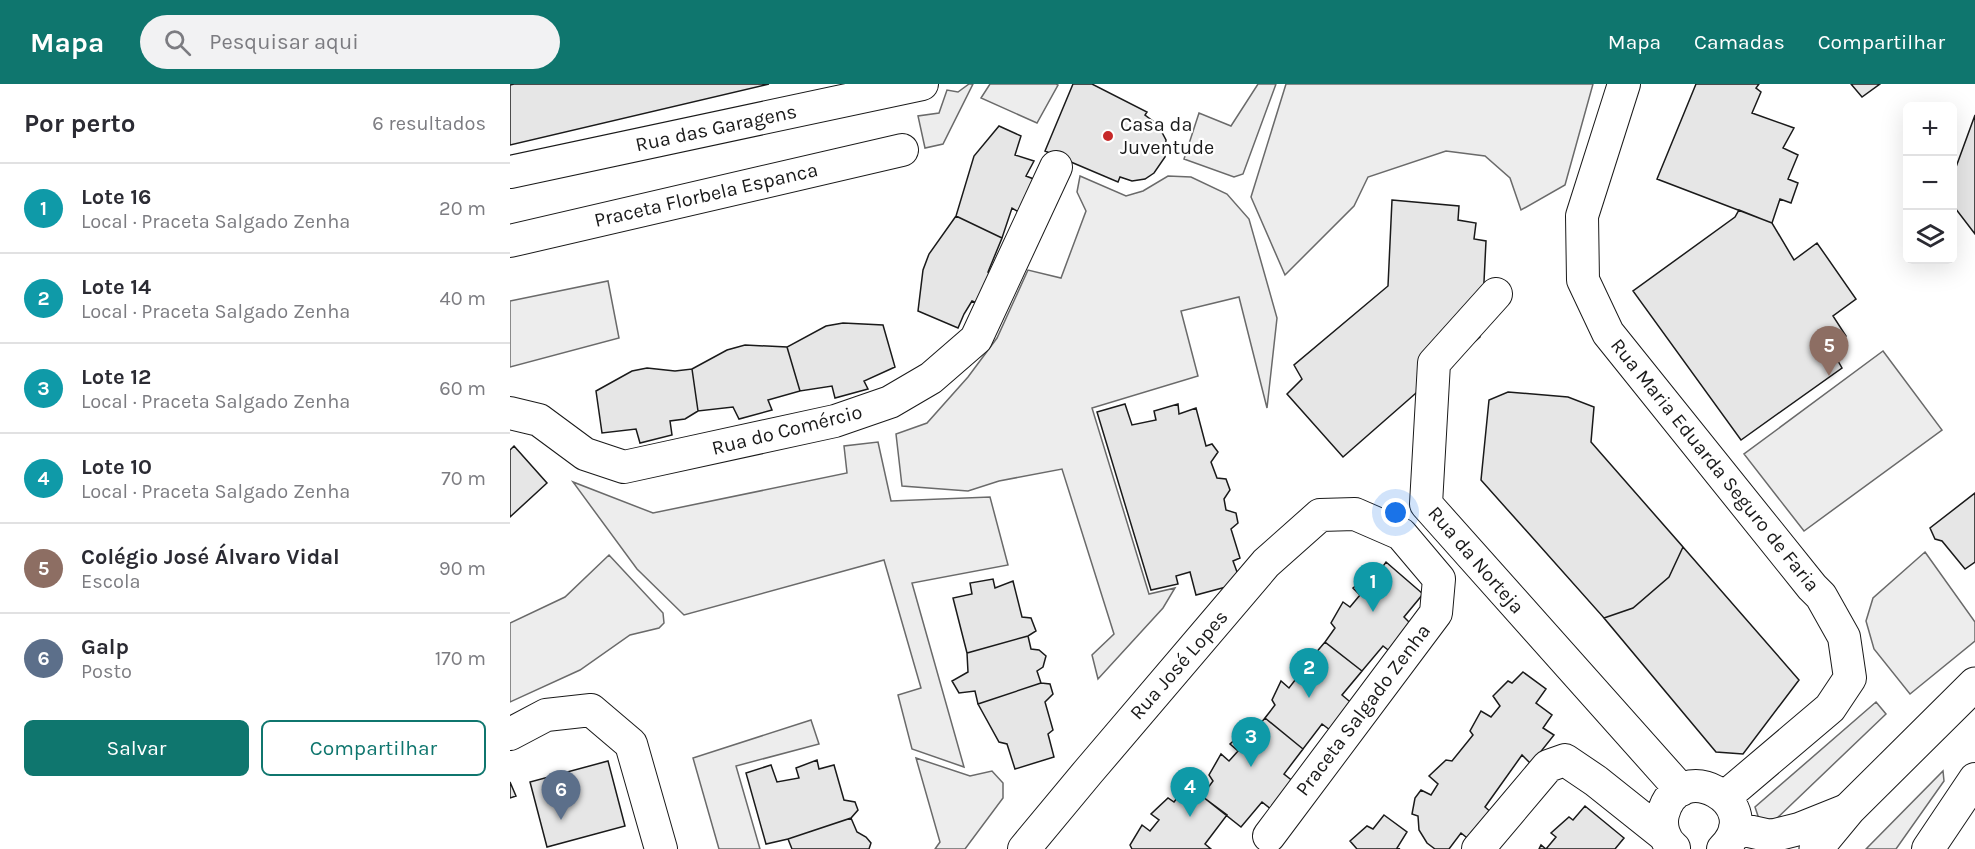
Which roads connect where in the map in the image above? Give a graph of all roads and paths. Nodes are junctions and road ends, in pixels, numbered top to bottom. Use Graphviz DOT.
graph roads {
  1 [pos="922,84"];
  2 [pos="1623,84"];
  3 [pos="902,150"];
  4 [pos="1056,167"];
  5 [pos="510,172"];
  6 [pos="510,241"];
  7 [pos="1496,294"];
  8 [pos="510,413"];
  9 [pos="1355,514"];
  10 [pos="1975,684"];
  11 [pos="510,734"];
  12 [pos="1975,779"];
  13 [pos="1682,790"];
  14 [pos="1725,797"];
  15 [pos="1849,809"];
  16 [pos="1269,836"];
  17 [pos="1729,839"];
  18 [pos="1670,843"];
  19 [pos="662,849"];
  20 [pos="1024,849"];
  21 [pos="1478,849"];
  22 [pos="1816,849"];
  23 [pos="1928,849"];
  1 -- 5 [label="street, Rua das Garagens"];
  2 -- 14 [label="street, Rua Maria Eduarda Seguro de Faria"];
  3 -- 6 [label="street, Praceta Florbela Espanca"];
  4 -- 8 [label="street, Rua do Comércio"];
  7 -- 13 [label="street, Rua da Norteja"];
  9 -- 16 [label="street, Praceta Salgado Zenha"];
  9 -- 20 [label="street, Rua José Lopes"];
  10 -- 15 [label="main road"];
  11 -- 19 [label="street"];
  12 -- 23 [label="street"];
  13 -- 14 [label="street"];
  13 -- 18 [label="street"];
  14 -- 17 [label="street"];
  15 -- 17 [label="street"];
  15 -- 22 [label="main road"];
  18 -- 21 [label="street"];
}
